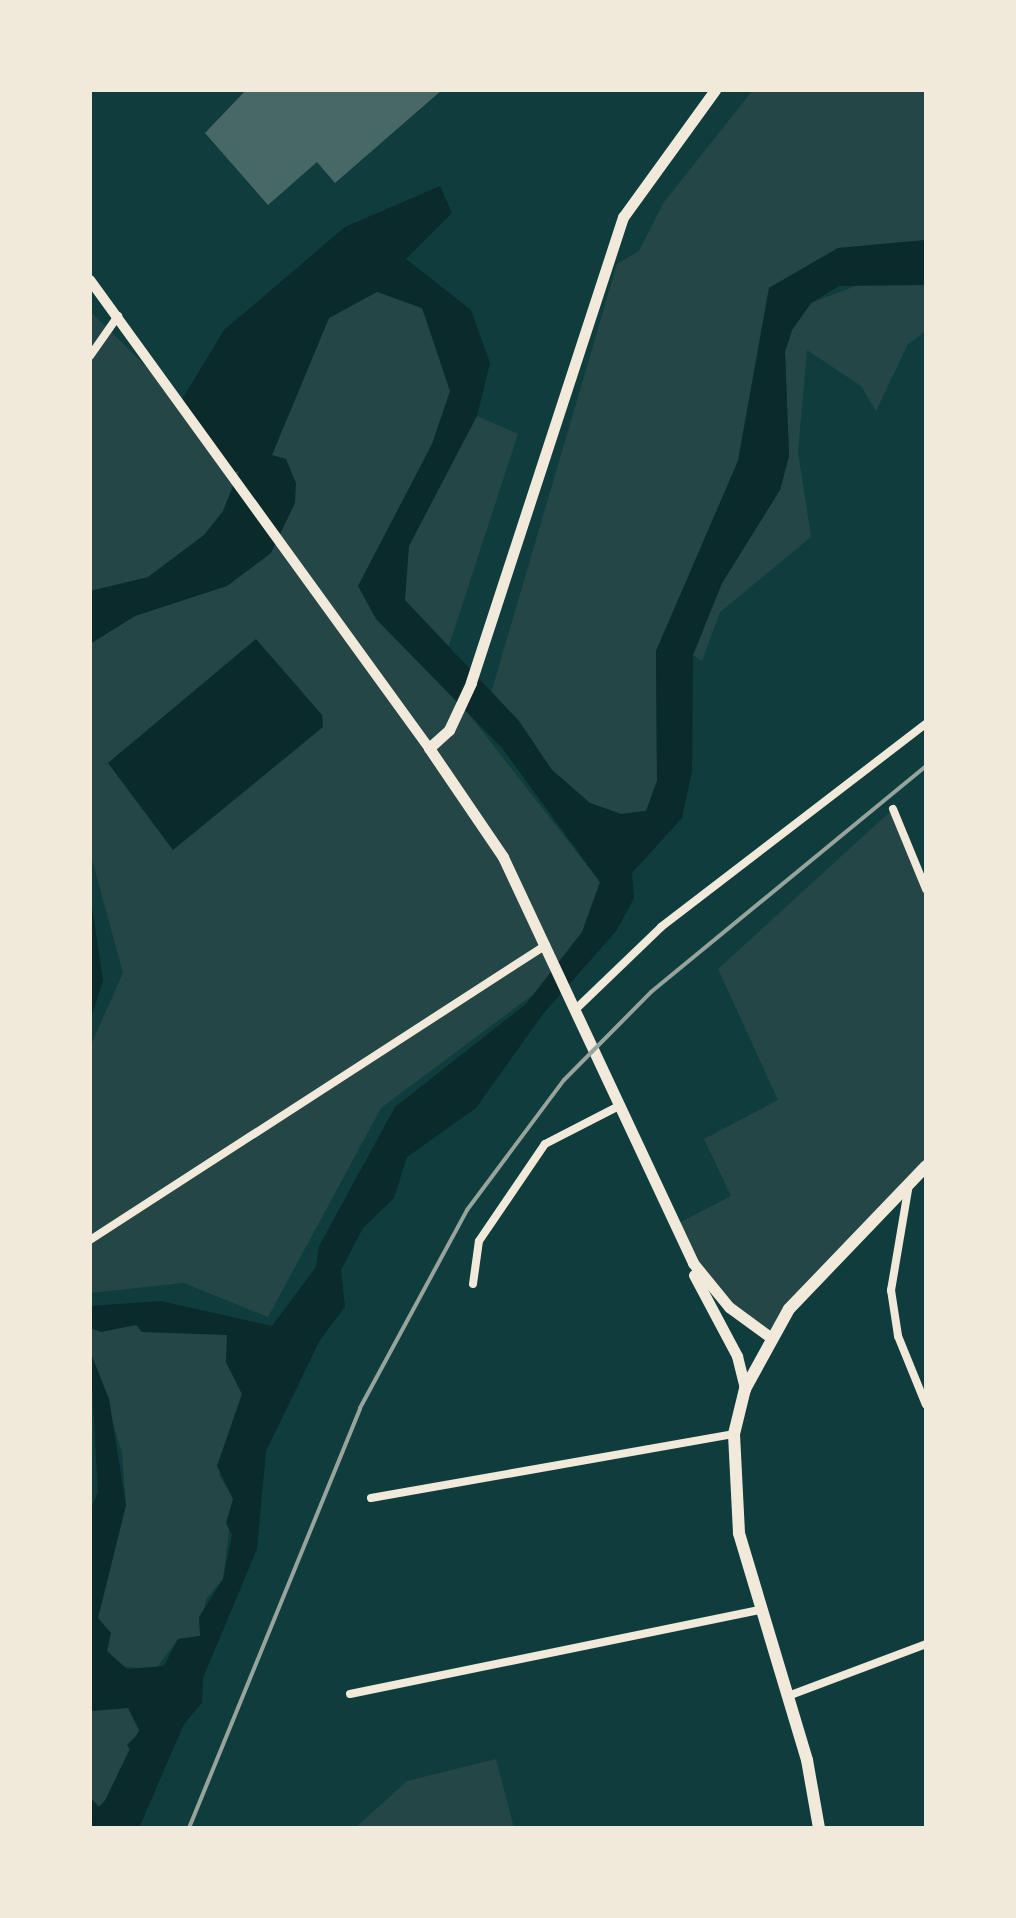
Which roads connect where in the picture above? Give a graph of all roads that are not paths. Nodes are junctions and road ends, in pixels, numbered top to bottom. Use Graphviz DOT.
graph roads {
  1 [pos="715,90"];
  2 [pos="90,280"];
  3 [pos="118,316"];
  4 [pos="90,356"];
  5 [pos="926,724"];
  6 [pos="429,748"];
  7 [pos="893,809"];
  8 [pos="926,889"];
  9 [pos="546,945"];
  10 [pos="578,1007"];
  11 [pos="622,1104"];
  12 [pos="926,1166"];
  13 [pos="911,1180"];
  14 [pos="90,1240"];
  15 [pos="686,1251"];
  16 [pos="473,1284"];
  17 [pos="770,1337"];
  18 [pos="745,1389"];
  19 [pos="926,1405"];
  20 [pos="734,1434"];
  21 [pos="371,1498"];
  22 [pos="761,1610"];
  23 [pos="926,1644"];
  24 [pos="350,1694"];
  25 [pos="788,1696"];
  26 [pos="819,1828"];
  1 -- 6 [label="main road"];
  2 -- 3 [label="street"];
  3 -- 4 [label="street"];
  3 -- 6 [label="street"];
  5 -- 10 [label="street"];
  6 -- 9 [label="main road"];
  7 -- 8 [label="street"];
  9 -- 10 [label="main road"];
  9 -- 14 [label="street"];
  10 -- 11 [label="main road"];
  11 -- 15 [label="main road"];
  11 -- 16 [label="street"];
  12 -- 13 [label="main road"];
  13 -- 17 [label="main road"];
  13 -- 19 [label="street"];
  15 -- 17 [label="main road"];
  15 -- 18 [label="main road"];
  17 -- 18 [label="main road"];
  18 -- 20 [label="main road"];
  20 -- 21 [label="street"];
  20 -- 22 [label="main road"];
  22 -- 24 [label="street"];
  22 -- 25 [label="main road"];
  23 -- 25 [label="street"];
  25 -- 26 [label="main road"];
}
